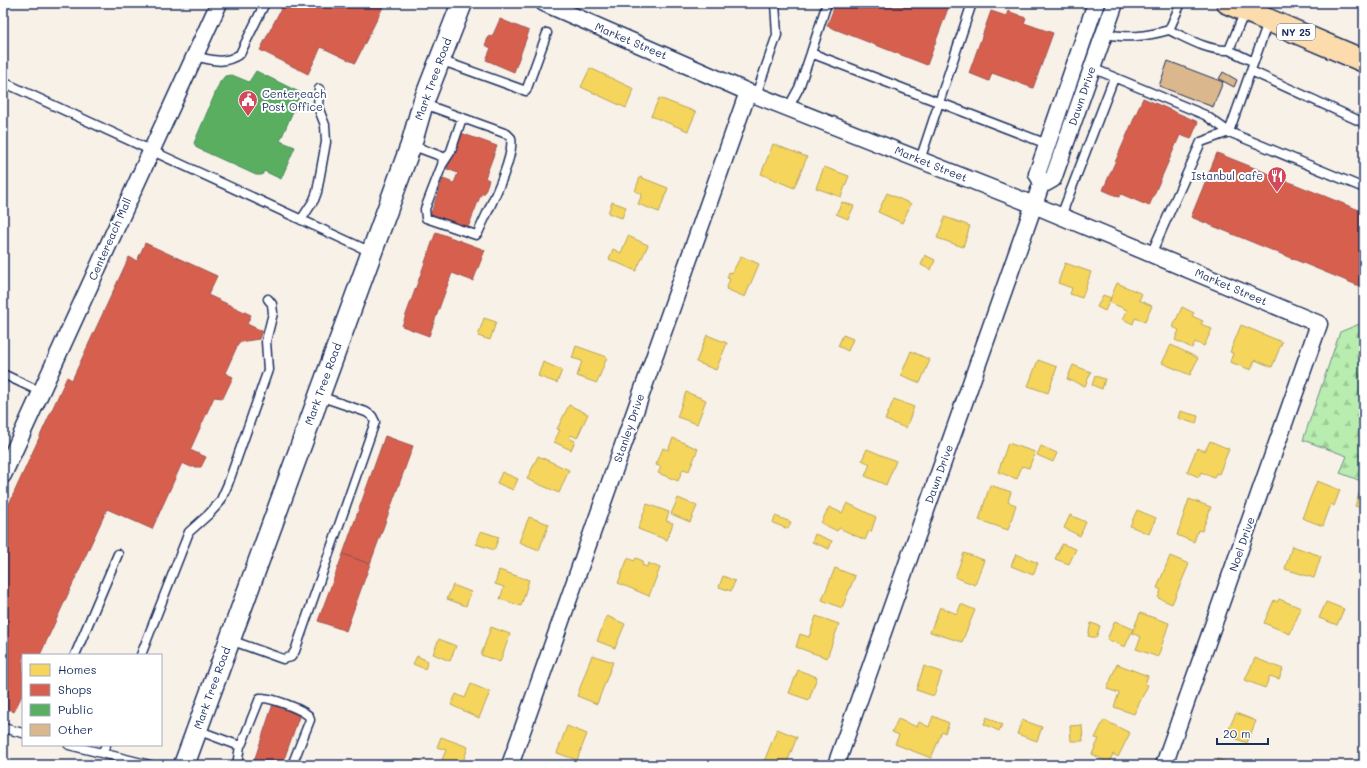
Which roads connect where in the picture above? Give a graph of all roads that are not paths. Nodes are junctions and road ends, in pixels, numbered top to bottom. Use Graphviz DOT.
graph roads {
  1 [pos="219,3"];
  2 [pos="265,3"];
  3 [pos="462,3"];
  4 [pos="827,3"];
  5 [pos="972,3"];
  6 [pos="1096,3"];
  7 [pos="1115,3"];
  8 [pos="1181,3"];
  9 [pos="773,4"];
  10 [pos="552,5"];
  11 [pos="1236,7"];
  12 [pos="1269,20"];
  13 [pos="1169,30"];
  14 [pos="547,33"];
  15 [pos="1104,34"];
  16 [pos="1229,50"];
  17 [pos="811,53"];
  18 [pos="194,56"];
  19 [pos="440,60"];
  20 [pos="1364,61"];
  21 [pos="1254,62"];
  22 [pos="1092,68"];
  23 [pos="1251,71"];
  24 [pos="1114,78"];
  25 [pos="3,82"];
  26 [pos="319,89"];
  27 [pos="752,93"];
  28 [pos="423,103"];
  29 [pos="939,104"];
  30 [pos="788,108"];
  31 [pos="462,118"];
  32 [pos="1364,123"];
  33 [pos="1229,132"];
  34 [pos="1047,144"];
  35 [pos="411,145"];
  36 [pos="150,151"];
  37 [pos="920,160"];
  38 [pos="442,165"];
  39 [pos="1042,182"];
  40 [pos="1364,188"];
  41 [pos="1034,205"];
  42 [pos="1061,216"];
  43 [pos="301,220"];
  44 [pos="371,253"];
  45 [pos="1151,254"];
  46 [pos="268,299"];
  47 [pos="1319,324"];
  48 [pos="3,374"];
  49 [pos="41,392"];
  50 [pos="319,396"];
  51 [pos="3,475"];
  52 [pos="118,554"];
  53 [pos="230,640"];
  54 [pos="75,654"];
  55 [pos="141,654"];
  56 [pos="3,728"];
  57 [pos="196,730"];
  58 [pos="22,733"];
  59 [pos="73,746"];
  60 [pos="106,746"];
  61 [pos="240,746"];
  62 [pos="102,753"];
  63 [pos="150,765"];
  64 [pos="184,765"];
  65 [pos="236,765"];
  66 [pos="292,765"];
  67 [pos="510,765"];
  68 [pos="836,765"];
  69 [pos="1164,765"];
  1 -- 18 [label="street, Centereach Mall"];
  2 -- 18 [label="lane"];
  3 -- 19 [label="street, Mark Tree Road"];
  4 -- 17 [label="lane"];
  5 -- 29 [label="lane"];
  6 -- 34 [label="street, Dawn Drive"];
  7 -- 15 [label="street, Dawn Drive"];
  8 -- 13 [label="lane"];
  9 -- 27 [label="lane"];
  10 -- 27 [label="street, Market Street"];
  11 -- 12 [label="main road, NY 25"];
  11 -- 16 [label="lane"];
  12 -- 20 [label="main road, NY 25"];
  12 -- 21 [label="lane"];
  13 -- 15 [label="lane"];
  13 -- 16 [label="lane"];
  14 -- 19 [label="lane"];
  15 -- 22 [label="street, Dawn Drive"];
  16 -- 21 [label="lane"];
  17 -- 29 [label="lane"];
  17 -- 30 [label="lane"];
  18 -- 36 [label="street, Centereach Mall"];
  19 -- 28 [label="street, Mark Tree Road"];
  21 -- 23 [label="lane"];
  22 -- 24 [label="lane"];
  22 -- 39 [label="street, Dawn Drive"];
  23 -- 32 [label="lane"];
  23 -- 33 [label="lane"];
  24 -- 33 [label="lane"];
  24 -- 42 [label="lane"];
  25 -- 36 [label="lane"];
  26 -- 43 [label="lane"];
  27 -- 30 [label="street, Market Street"];
  27 -- 67 [label="street, Stanley Drive"];
  28 -- 31 [label="lane"];
  28 -- 35 [label="street, Mark Tree Road"];
  29 -- 34 [label="lane"];
  29 -- 37 [label="lane"];
  30 -- 37 [label="street, Market Street"];
  31 -- 38 [label="lane"];
  31 -- 38 [label="lane"];
  33 -- 40 [label="lane"];
  33 -- 45 [label="lane"];
  34 -- 39 [label="street, Dawn Drive"];
  35 -- 38 [label="lane"];
  35 -- 44 [label="street, Mark Tree Road"];
  36 -- 43 [label="lane"];
  36 -- 49 [label="street, Centereach Mall"];
  37 -- 41 [label="street, Market Street"];
  39 -- 41 [label="street, Dawn Drive"];
  41 -- 42 [label="street, Market Street"];
  41 -- 68 [label="street, Dawn Drive"];
  42 -- 45 [label="street, Market Street"];
  43 -- 44 [label="lane"];
  44 -- 50 [label="street, Mark Tree Road"];
  45 -- 47 [label="street, Market Street"];
  46 -- 55 [label="lane"];
  47 -- 69 [label="street, Noel Drive"];
  48 -- 49 [label="lane"];
  49 -- 51 [label="street, Centereach Mall"];
  50 -- 53 [label="street, Mark Tree Road"];
  50 -- 53 [label="lane"];
  52 -- 54 [label="lane"];
  53 -- 57 [label="street, Mark Tree Road"];
  56 -- 58 [label="lane"];
  57 -- 61 [label="lane"];
  57 -- 64 [label="street, Mark Tree Road"];
  59 -- 62 [label="lane"];
  60 -- 62 [label="lane"];
  61 -- 65 [label="lane"];
  61 -- 66 [label="lane"];
  62 -- 63 [label="lane"];
}
